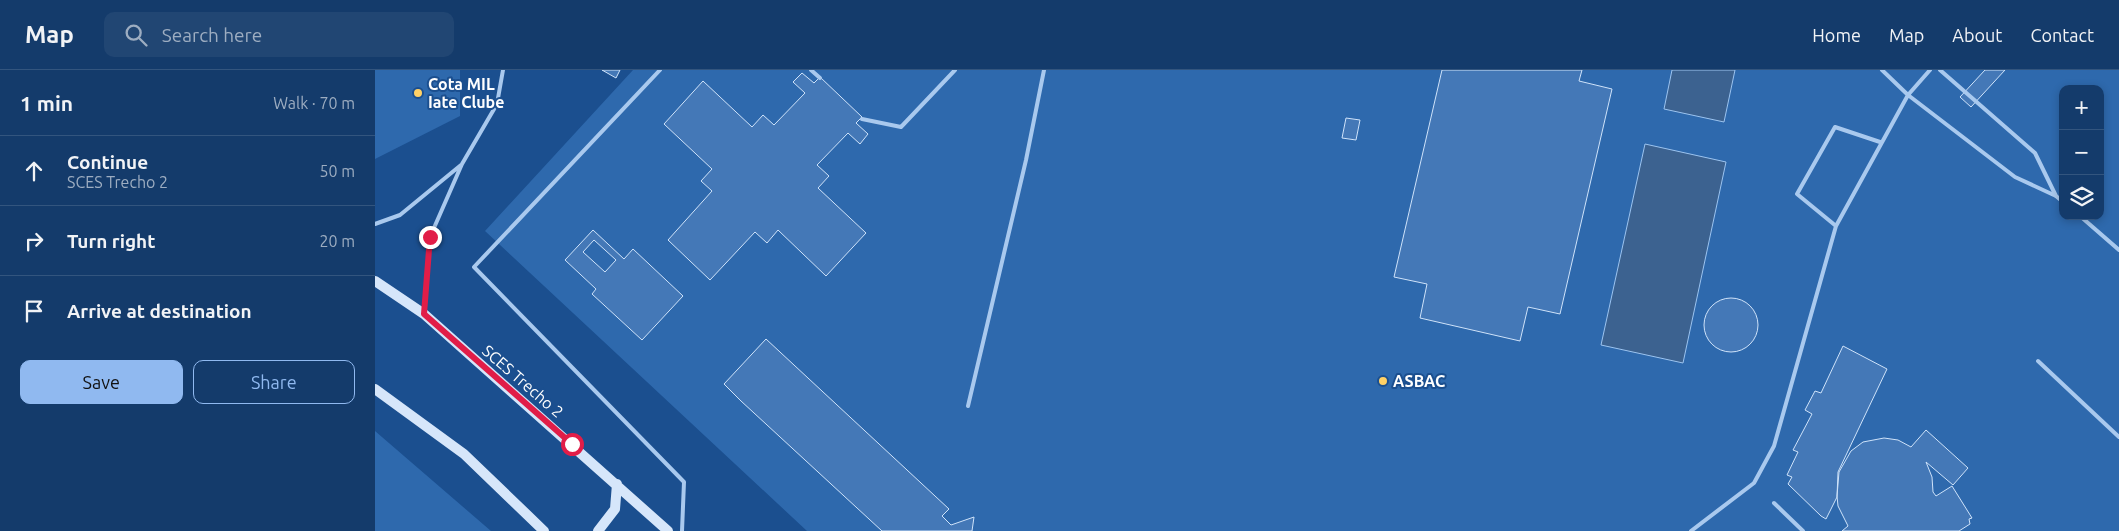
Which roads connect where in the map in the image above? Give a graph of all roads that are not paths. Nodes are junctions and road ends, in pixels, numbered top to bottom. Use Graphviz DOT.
graph roads {
  1 [pos="503,70"];
  2 [pos="660,70"];
  3 [pos="811,70"];
  4 [pos="955,70"];
  5 [pos="1044,70"];
  6 [pos="1882,70"];
  7 [pos="1930,70"];
  8 [pos="1940,70"];
  9 [pos="820,78"];
  10 [pos="1908,95"];
  11 [pos="862,118"];
  12 [pos="1881,142"];
  13 [pos="463,164"];
  14 [pos="2056,196"];
  15 [pos="2059,199"];
  16 [pos="2085,220"];
  17 [pos="375,224"];
  18 [pos="1835,226"];
  19 [pos="2119,250"];
  20 [pos="375,281"];
  21 [pos="424,314"];
  22 [pos="2038,361"];
  23 [pos="375,389"];
  24 [pos="968,406"];
  25 [pos="2119,436"];
  26 [pos="617,484"];
  27 [pos="1774,503"];
  28 [pos="544,531"];
  29 [pos="598,531"];
  30 [pos="668,531"];
  31 [pos="682,531"];
  32 [pos="1691,531"];
  33 [pos="1803,531"];
  1 -- 13 [label="lane"];
  2 -- 31 [label="lane"];
  3 -- 9 [label="lane"];
  4 -- 11 [label="lane"];
  5 -- 24 [label="lane"];
  6 -- 10 [label="lane"];
  7 -- 10 [label="lane"];
  8 -- 14 [label="lane"];
  10 -- 12 [label="lane"];
  10 -- 14 [label="lane"];
  12 -- 18 [label="lane"];
  12 -- 18 [label="lane"];
  13 -- 17 [label="lane"];
  13 -- 21 [label="lane"];
  14 -- 15 [label="lane"];
  16 -- 19 [label="lane"];
  18 -- 32 [label="lane"];
  20 -- 21 [label="main road, SCES Trecho 2"];
  21 -- 26 [label="main road, SCES Trecho 2"];
  22 -- 25 [label="lane"];
  23 -- 28 [label="main road"];
  26 -- 29 [label="main road"];
  26 -- 30 [label="main road, SCES Trecho 2"];
  27 -- 33 [label="lane"];
}
